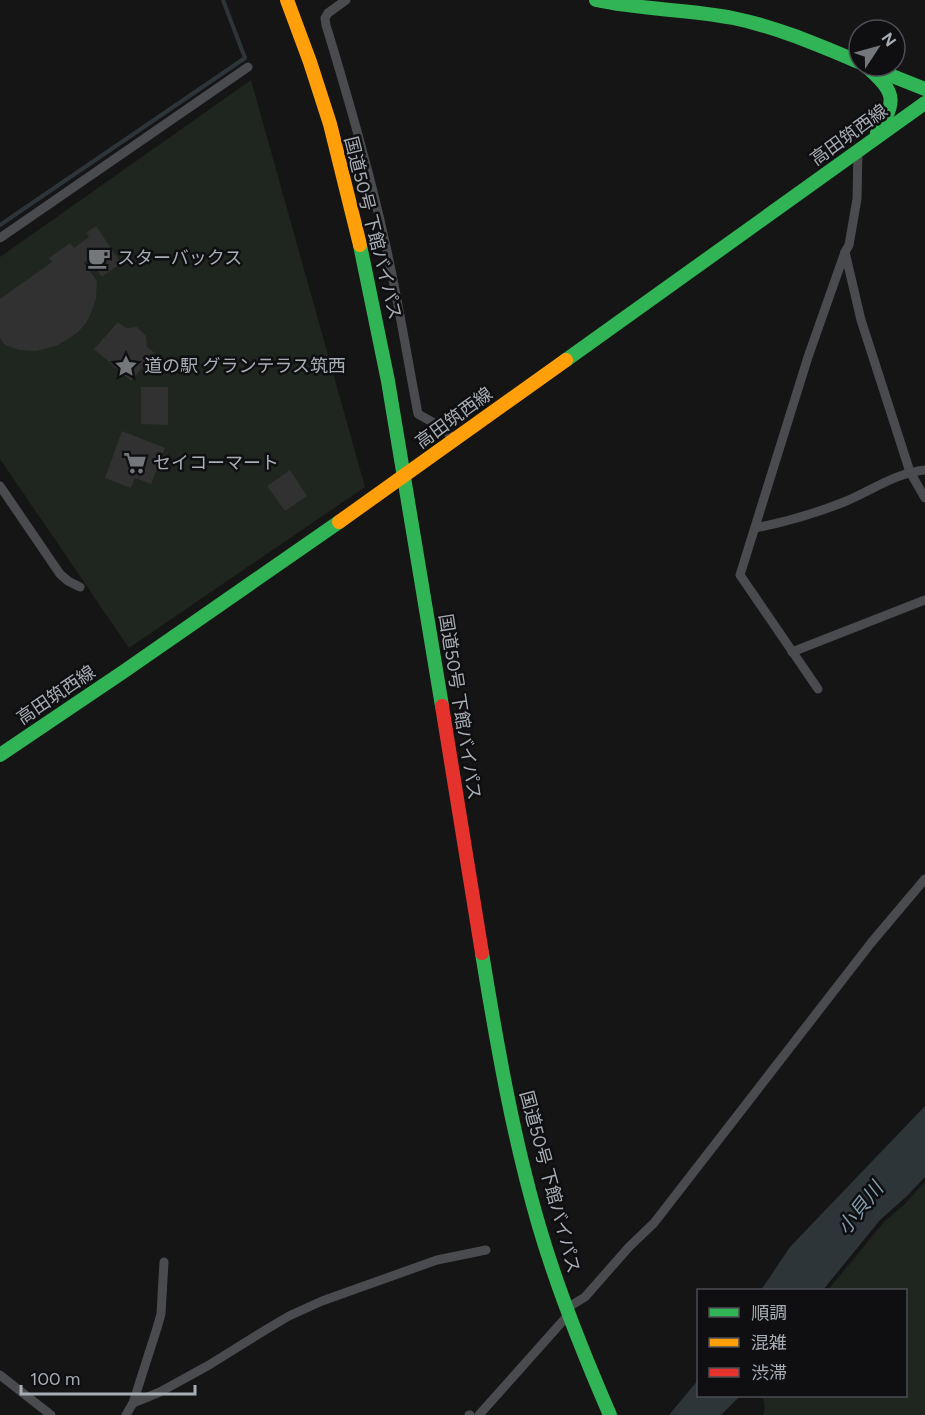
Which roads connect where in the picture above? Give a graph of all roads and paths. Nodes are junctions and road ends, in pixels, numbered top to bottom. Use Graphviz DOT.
graph roads {
  1 [pos="287,0"];
  2 [pos="346,0"];
  3 [pos="596,0"];
  4 [pos="847,57"];
  5 [pos="248,67"];
  6 [pos="878,78"];
  7 [pos="897,78"];
  8 [pos="925,89"];
  9 [pos="925,103"];
  10 [pos="875,138"];
  11 [pos="858,150"];
  12 [pos="0,238"];
  13 [pos="845,252"];
  14 [pos="454,440"];
  15 [pos="925,470"];
  16 [pos="910,472"];
  17 [pos="404,475"];
  18 [pos="0,486"];
  19 [pos="925,498"];
  20 [pos="755,528"];
  21 [pos="80,587"];
  22 [pos="925,600"];
  23 [pos="792,652"];
  24 [pos="818,689"];
  25 [pos="0,755"];
  26 [pos="925,879"];
  27 [pos="486,1250"];
  28 [pos="164,1262"];
  29 [pos="570,1315"];
  30 [pos="0,1375"];
  31 [pos="133,1403"];
  32 [pos="51,1415"];
  33 [pos="126,1415"];
  34 [pos="479,1415"];
  35 [pos="610,1415"];
  1 -- 17 [label="main road, 国道50号 下館バイパス"];
  2 -- 14 [label="street"];
  3 -- 4 [label="main road"];
  5 -- 12 [label="street"];
  6 -- 10 [label="main road"];
  7 -- 8 [label="main road"];
  9 -- 10 [label="main road, 高田筑西線"];
  10 -- 11 [label="main road, 高田筑西線"];
  11 -- 13 [label="street"];
  11 -- 14 [label="main road, 高田筑西線"];
  13 -- 16 [label="street"];
  13 -- 20 [label="street"];
  14 -- 17 [label="main road, 高田筑西線"];
  15 -- 16 [label="street"];
  16 -- 19 [label="street"];
  16 -- 20 [label="street"];
  17 -- 25 [label="main road, 高田筑西線"];
  17 -- 29 [label="main road, 国道50号 下館バイパス"];
  18 -- 21 [label="street"];
  20 -- 23 [label="street"];
  22 -- 23 [label="street"];
  23 -- 24 [label="street"];
  26 -- 29 [label="street"];
  27 -- 31 [label="street"];
  28 -- 31 [label="street"];
  29 -- 34 [label="street"];
  29 -- 35 [label="main road, 国道50号 下館バイパス"];
  30 -- 32 [label="street"];
  31 -- 33 [label="street"];
}
